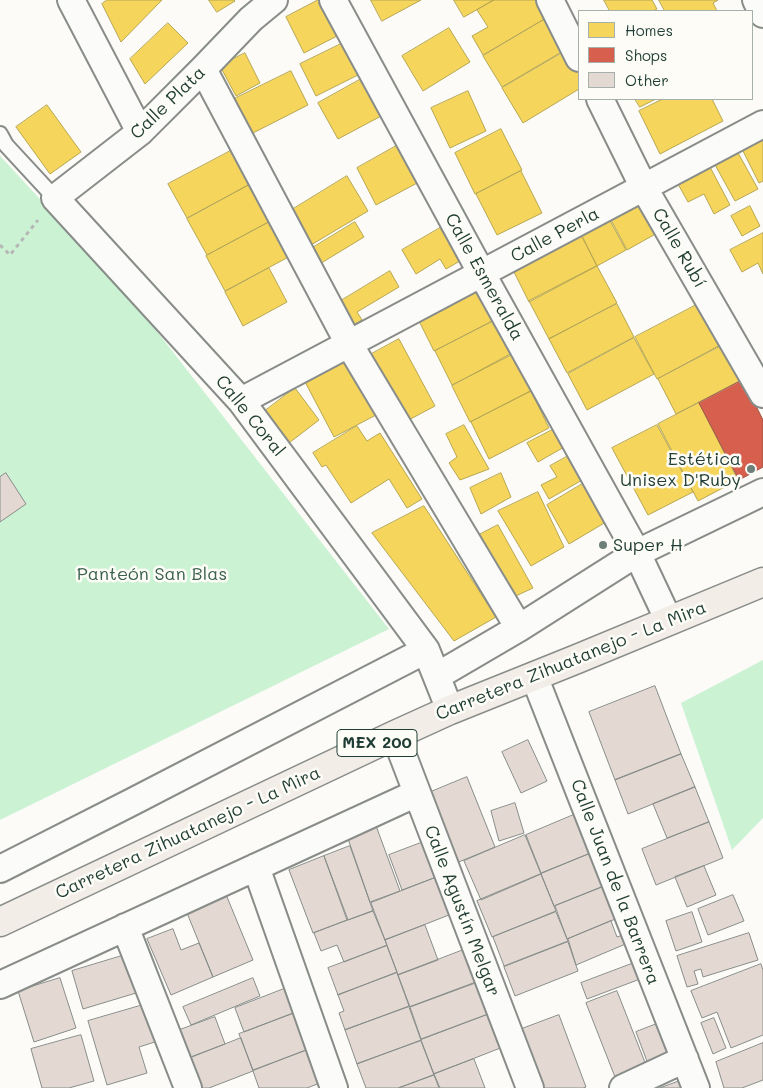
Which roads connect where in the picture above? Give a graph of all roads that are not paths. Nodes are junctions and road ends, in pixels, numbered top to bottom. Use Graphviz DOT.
graph roads {
  1 [pos="70,0"];
  2 [pos="274,0"];
  3 [pos="333,0"];
  4 [pos="550,0"];
  5 [pos="756,0"];
  6 [pos="763,14"];
  7 [pos="578,56"];
  8 [pos="203,69"];
  9 [pos="600,100"];
  10 [pos="763,124"];
  11 [pos="140,132"];
  12 [pos="0,134"];
  13 [pos="644,188"];
  14 [pos="56,198"];
  15 [pos="482,274"];
  16 [pos="349,344"];
  17 [pos="763,394"];
  18 [pos="241,401"];
  19 [pos="763,492"];
  20 [pos="637,553"];
  21 [pos="763,582"];
  22 [pos="669,621"];
  23 [pos="518,628"];
  24 [pos="426,650"];
  25 [pos="437,676"];
  26 [pos="534,676"];
  27 [pos="450,710"];
  28 [pos="395,735"];
  29 [pos="417,793"];
  30 [pos="256,867"];
  31 [pos="0,869"];
  32 [pos="0,922"];
  33 [pos="125,928"];
  34 [pos="0,985"];
  35 [pos="685,1059"];
  36 [pos="188,1088"];
  37 [pos="334,1088"];
  38 [pos="530,1088"];
  39 [pos="623,1088"];
  40 [pos="696,1088"];
  1 -- 11 [label="street"];
  2 -- 8 [label="street, Calle Plata"];
  3 -- 15 [label="street, Calle Esmeralda"];
  4 -- 7 [label="street"];
  5 -- 6 [label="street"];
  8 -- 11 [label="street, Calle Plata"];
  8 -- 16 [label="street"];
  9 -- 13 [label="street, Calle Rubí"];
  10 -- 13 [label="street, Calle Perla"];
  11 -- 14 [label="street, Calle Plata"];
  12 -- 14 [label="lane"];
  13 -- 15 [label="street, Calle Perla"];
  13 -- 17 [label="street, Calle Rubí"];
  14 -- 18 [label="street, Calle Coral"];
  15 -- 16 [label="street, Calle Perla"];
  15 -- 20 [label="street, Calle Esmeralda"];
  16 -- 18 [label="street, Calle Perla"];
  16 -- 23 [label="street"];
  18 -- 24 [label="street, Calle Coral"];
  19 -- 20 [label="street"];
  20 -- 22 [label="street, Calle Esmeralda"];
  20 -- 23 [label="street"];
  21 -- 22 [label="highway, Carretera Zihuatanejo - La Mira / MEX 200"];
  22 -- 26 [label="highway, Carretera Zihuatanejo - La Mira / MEX 200"];
  23 -- 25 [label="street"];
  24 -- 25 [label="street, Calle Coral"];
  24 -- 31 [label="street"];
  25 -- 27 [label="street, Calle Coral"];
  26 -- 27 [label="highway, Carretera Zihuatanejo - La Mira / MEX 200"];
  26 -- 35 [label="street, Calle Juan de la Barrera"];
  27 -- 28 [label="highway, Carretera Zihuatanejo - La Mira / MEX 200"];
  28 -- 29 [label="street, Calle Agustín Melgar"];
  28 -- 32 [label="highway, Carretera Zihuatanejo - La Mira / MEX 200"];
  29 -- 30 [label="street"];
  29 -- 38 [label="street, Calle Agustín Melgar"];
  30 -- 33 [label="street"];
  30 -- 37 [label="street"];
  33 -- 34 [label="street"];
  33 -- 36 [label="street"];
  35 -- 39 [label="street"];
  35 -- 40 [label="street, Calle Juan de la Barrera"];
}
